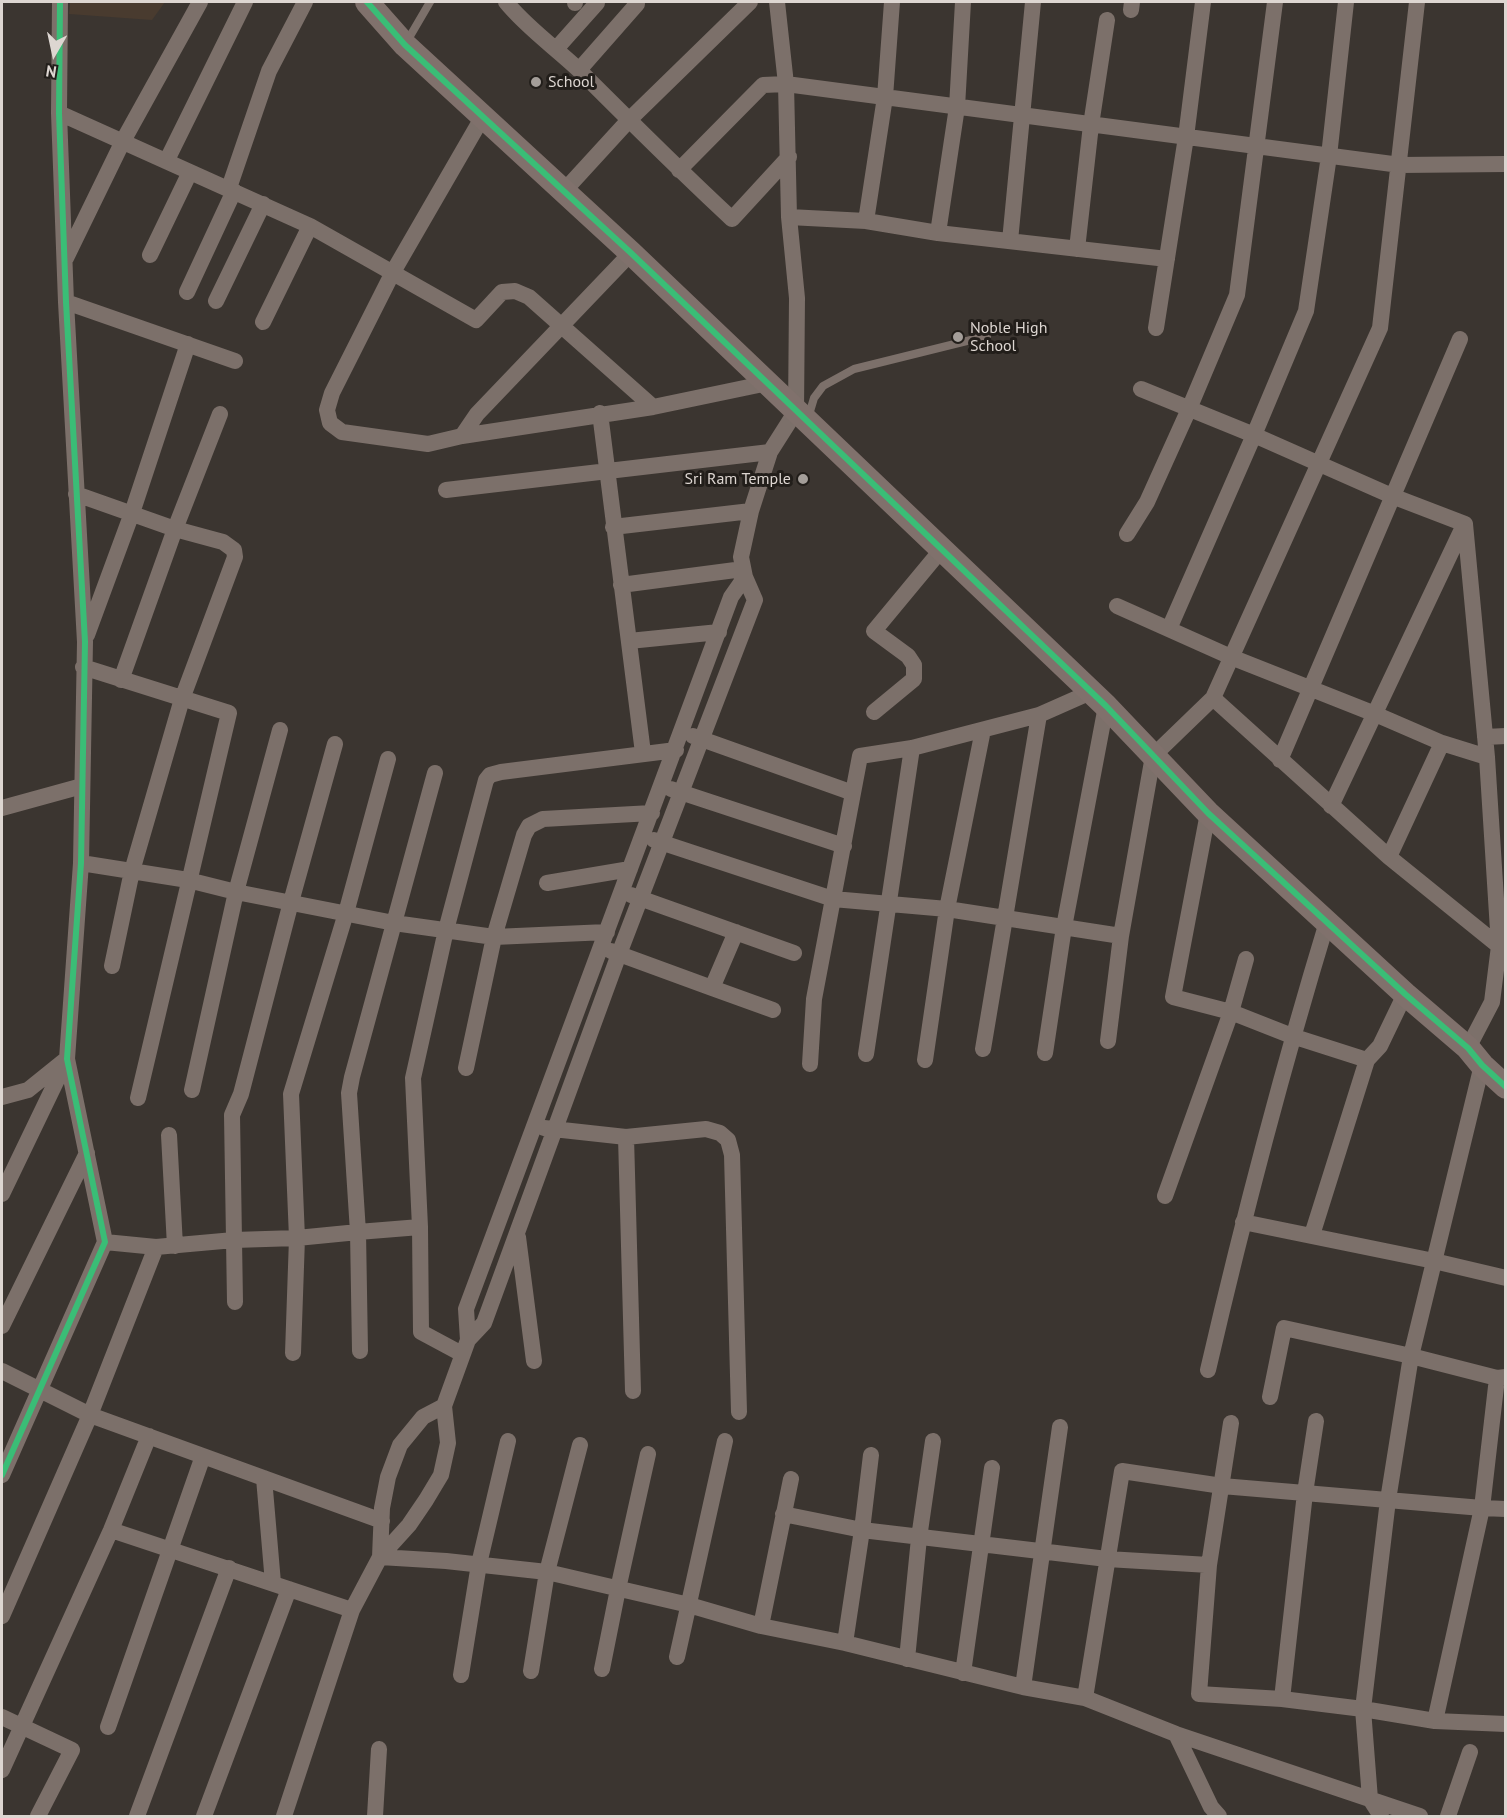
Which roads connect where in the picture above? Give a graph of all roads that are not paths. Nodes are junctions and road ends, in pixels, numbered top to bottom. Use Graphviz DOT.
graph roads {
  1 [pos="60,2"];
  2 [pos="200,2"];
  3 [pos="245,2"];
  4 [pos="304,2"];
  5 [pos="367,2"];
  6 [pos="430,2"];
  7 [pos="506,2"];
  8 [pos="750,2"];
  9 [pos="777,2"];
  10 [pos="892,2"];
  11 [pos="963,2"];
  12 [pos="1033,2"];
  13 [pos="1203,2"];
  14 [pos="1275,2"];
  15 [pos="1346,2"];
  16 [pos="1417,2"];
  17 [pos="597,3"];
  18 [pos="638,4"];
  19 [pos="1107,20"];
  20 [pos="405,45"];
  21 [pos="556,49"];
  22 [pos="579,70"];
  23 [pos="786,84"];
  24 [pos="885,98"];
  25 [pos="957,107"];
  26 [pos="59,113"];
  27 [pos="1022,116"];
  28 [pos="482,118"];
  29 [pos="628,120"];
  30 [pos="1091,125"];
  31 [pos="1186,137"];
  32 [pos="123,141"];
  33 [pos="1256,146"];
  34 [pos="1329,156"];
  35 [pos="789,157"];
  36 [pos="167,160"];
  37 [pos="1506,164"];
  38 [pos="1400,165"];
  39 [pos="679,170"];
  40 [pos="190,172"];
  41 [pos="231,189"];
  42 [pos="564,191"];
  43 [pos="263,204"];
  44 [pos="789,217"];
  45 [pos="866,221"];
  46 [pos="310,226"];
  47 [pos="938,232"];
  48 [pos="1010,241"];
  49 [pos="1077,249"];
  50 [pos="631,253"];
  51 [pos="150,255"];
  52 [pos="1167,259"];
  53 [pos="64,262"];
  54 [pos="393,272"];
  55 [pos="187,292"];
  56 [pos="216,301"];
  57 [pos="66,302"];
  58 [pos="263,322"];
  59 [pos="560,326"];
  60 [pos="1156,328"];
  61 [pos="987,336"];
  62 [pos="1460,339"];
  63 [pos="188,344"];
  64 [pos="235,361"];
  65 [pos="768,383"];
  66 [pos="1141,389"];
  67 [pos="653,407"];
  68 [pos="1189,409"];
  69 [pos="600,413"];
  70 [pos="220,414"];
  71 [pos="801,416"];
  72 [pos="1254,435"];
  73 [pos="462,436"];
  74 [pos="770,452"];
  75 [pos="1319,463"];
  76 [pos="606,470"];
  77 [pos="446,490"];
  78 [pos="76,494"];
  79 [pos="1392,496"];
  80 [pos="752,511"];
  81 [pos="132,513"];
  82 [pos="1465,525"];
  83 [pos="613,526"];
  84 [pos="175,529"];
  85 [pos="1127,534"];
  86 [pos="942,549"];
  87 [pos="744,573"];
  88 [pos="621,585"];
  89 [pos="1117,606"];
  90 [pos="1168,628"];
  91 [pos="719,632"];
  92 [pos="629,641"];
  93 [pos="85,642"];
  94 [pos="1231,657"];
  95 [pos="83,667"];
  96 [pos="120,680"];
  97 [pos="1310,689"];
  98 [pos="1213,698"];
  99 [pos="182,699"];
  100 [pos="1099,699"];
  101 [pos="874,712"];
  102 [pos="1375,714"];
  103 [pos="1039,715"];
  104 [pos="280,730"];
  105 [pos="982,730"];
  106 [pos="682,731"];
  107 [pos="1506,736"];
  108 [pos="1485,737"];
  109 [pos="703,739"];
  110 [pos="1442,743"];
  111 [pos="335,744"];
  112 [pos="912,748"];
  113 [pos="676,750"];
  114 [pos="643,753"];
  115 [pos="1153,756"];
  116 [pos="1487,757"];
  117 [pos="388,759"];
  118 [pos="1280,760"];
  119 [pos="435,773"];
  120 [pos="82,786"];
  121 [pos="663,786"];
  122 [pos="681,792"];
  123 [pos="853,793"];
  124 [pos="1331,806"];
  125 [pos="2,808"];
  126 [pos="652,813"];
  127 [pos="1208,813"];
  128 [pos="643,836"];
  129 [pos="662,843"];
  130 [pos="844,846"];
  131 [pos="1389,857"];
  132 [pos="81,863"];
  133 [pos="630,870"];
  134 [pos="132,871"];
  135 [pos="188,880"];
  136 [pos="547,883"];
  137 [pos="236,892"];
  138 [pos="623,892"];
  139 [pos="640,898"];
  140 [pos="833,898"];
  141 [pos="291,902"];
  142 [pos="890,903"];
  143 [pos="947,909"];
  144 [pos="346,914"];
  145 [pos="1005,918"];
  146 [pos="1327,922"];
  147 [pos="394,923"];
  148 [pos="1064,927"];
  149 [pos="446,930"];
  150 [pos="736,932"];
  151 [pos="1121,936"];
  152 [pos="494,937"];
  153 [pos="604,940"];
  154 [pos="1502,946"];
  155 [pos="794,953"];
  156 [pos="619,954"];
  157 [pos="1246,959"];
  158 [pos="112,966"];
  159 [pos="712,988"];
  160 [pos="1405,994"];
  161 [pos="773,1010"];
  162 [pos="1232,1012"];
  163 [pos="1292,1036"];
  164 [pos="1108,1041"];
  165 [pos="983,1049"];
  166 [pos="1045,1053"];
  167 [pos="866,1054"];
  168 [pos="1475,1057"];
  169 [pos="67,1059"];
  170 [pos="926,1060"];
  171 [pos="1367,1060"];
  172 [pos="810,1064"];
  173 [pos="466,1068"];
  174 [pos="1506,1087"];
  175 [pos="192,1090"];
  176 [pos="2,1097"];
  177 [pos="138,1098"];
  178 [pos="536,1128"];
  179 [pos="555,1130"];
  180 [pos="169,1135"];
  181 [pos="626,1137"];
  182 [pos="87,1153"];
  183 [pos="2,1194"];
  184 [pos="510,1195"];
  185 [pos="1166,1196"];
  186 [pos="1243,1222"];
  187 [pos="420,1227"];
  188 [pos="358,1232"];
  189 [pos="518,1233"];
  190 [pos="1312,1235"];
  191 [pos="297,1238"];
  192 [pos="234,1240"];
  193 [pos="105,1242"];
  194 [pos="174,1246"];
  195 [pos="156,1247"];
  196 [pos="1434,1261"];
  197 [pos="1506,1278"];
  198 [pos="235,1302"];
  199 [pos="2,1326"];
  200 [pos="465,1347"];
  201 [pos="360,1351"];
  202 [pos="293,1353"];
  203 [pos="1411,1356"];
  204 [pos="534,1361"];
  205 [pos="1208,1370"];
  206 [pos="2,1371"];
  207 [pos="1501,1378"];
  208 [pos="40,1391"];
  209 [pos="633,1391"];
  210 [pos="1270,1397"];
  211 [pos="444,1406"];
  212 [pos="739,1412"];
  213 [pos="90,1415"];
  214 [pos="1316,1420"];
  215 [pos="1231,1423"];
  216 [pos="1060,1427"];
  217 [pos="149,1436"];
  218 [pos="508,1441"];
  219 [pos="933,1441"];
  220 [pos="726,1442"];
  221 [pos="580,1445"];
  222 [pos="648,1454"];
  223 [pos="871,1455"];
  224 [pos="203,1456"];
  225 [pos="992,1468"];
  226 [pos="2,1475"];
  227 [pos="264,1478"];
  228 [pos="791,1479"];
  229 [pos="1222,1486"];
  230 [pos="1305,1493"];
  231 [pos="1388,1500"];
  232 [pos="1482,1508"];
  233 [pos="1506,1509"];
  234 [pos="783,1514"];
  235 [pos="382,1521"];
  236 [pos="111,1530"];
  237 [pos="862,1530"];
  238 [pos="919,1538"];
  239 [pos="981,1545"];
  240 [pos="170,1548"];
  241 [pos="1042,1552"];
  242 [pos="380,1557"];
  243 [pos="1107,1559"];
  244 [pos="479,1564"];
  245 [pos="1209,1565"];
  246 [pos="229,1568"];
  247 [pos="547,1572"];
  248 [pos="273,1583"];
  249 [pos="290,1589"];
  250 [pos="618,1589"];
  251 [pos="689,1605"];
  252 [pos="352,1610"];
  253 [pos="2,1616"];
  254 [pos="761,1626"];
  255 [pos="845,1643"];
  256 [pos="677,1657"];
  257 [pos="907,1659"];
  258 [pos="602,1669"];
  259 [pos="531,1671"];
  260 [pos="963,1673"];
  261 [pos="461,1675"];
  262 [pos="1023,1687"];
  263 [pos="1085,1698"];
  264 [pos="1282,1700"];
  265 [pos="1363,1709"];
  266 [pos="2,1717"];
  267 [pos="1435,1721"];
  268 [pos="1506,1724"];
  269 [pos="22,1727"];
  270 [pos="108,1727"];
  271 [pos="1176,1734"];
  272 [pos="379,1749"];
  273 [pos="1470,1752"];
  274 [pos="2,1770"];
  275 [pos="1370,1799"];
  276 [pos="38,1816"];
  277 [pos="137,1816"];
  278 [pos="204,1816"];
  279 [pos="284,1816"];
  280 [pos="375,1816"];
  281 [pos="1219,1816"];
  282 [pos="1381,1816"];
  283 [pos="1420,1816"];
  284 [pos="1448,1816"];
  1 -- 26 [label="street"];
  2 -- 32 [label="street"];
  3 -- 36 [label="street"];
  4 -- 41 [label="street"];
  5 -- 20 [label="street"];
  6 -- 20 [label="lane"];
  7 -- 21 [label="street"];
  8 -- 29 [label="street"];
  9 -- 23 [label="street"];
  10 -- 24 [label="street"];
  11 -- 25 [label="street"];
  12 -- 27 [label="street"];
  13 -- 31 [label="street"];
  14 -- 33 [label="street"];
  15 -- 34 [label="street"];
  16 -- 38 [label="street"];
  17 -- 21 [label="street"];
  18 -- 22 [label="street"];
  19 -- 30 [label="street"];
  20 -- 28 [label="street"];
  21 -- 22 [label="street"];
  22 -- 29 [label="street"];
  23 -- 24 [label="street"];
  23 -- 35 [label="street"];
  23 -- 39 [label="street"];
  24 -- 25 [label="street"];
  24 -- 45 [label="street"];
  25 -- 27 [label="street"];
  25 -- 47 [label="street"];
  26 -- 32 [label="street"];
  26 -- 53 [label="street"];
  27 -- 30 [label="street"];
  27 -- 48 [label="street"];
  28 -- 42 [label="street"];
  28 -- 54 [label="street"];
  29 -- 39 [label="street"];
  29 -- 42 [label="street"];
  30 -- 31 [label="street"];
  30 -- 49 [label="street"];
  31 -- 33 [label="street"];
  31 -- 52 [label="street"];
  32 -- 36 [label="street"];
  32 -- 53 [label="street"];
  33 -- 34 [label="street"];
  33 -- 68 [label="street"];
  34 -- 38 [label="street"];
  34 -- 72 [label="street"];
  35 -- 39 [label="street"];
  35 -- 44 [label="street"];
  36 -- 40 [label="street"];
  37 -- 38 [label="street"];
  38 -- 75 [label="street"];
  40 -- 41 [label="street"];
  40 -- 51 [label="street"];
  41 -- 43 [label="street"];
  41 -- 55 [label="street"];
  42 -- 50 [label="street"];
  43 -- 46 [label="street"];
  43 -- 56 [label="street"];
  44 -- 45 [label="street"];
  44 -- 71 [label="street"];
  45 -- 47 [label="street"];
  46 -- 54 [label="street"];
  46 -- 58 [label="street"];
  47 -- 48 [label="street"];
  48 -- 49 [label="street"];
  49 -- 52 [label="street"];
  50 -- 59 [label="street"];
  50 -- 65 [label="street"];
  52 -- 60 [label="street"];
  53 -- 57 [label="street"];
  54 -- 59 [label="street"];
  54 -- 73 [label="street"];
  57 -- 63 [label="street"];
  57 -- 78 [label="street"];
  59 -- 67 [label="street"];
  59 -- 73 [label="street"];
  61 -- 71 [label="lane"];
  62 -- 79 [label="street"];
  63 -- 64 [label="street"];
  63 -- 81 [label="street"];
  65 -- 67 [label="street"];
  65 -- 71 [label="street"];
  66 -- 68 [label="street"];
  67 -- 69 [label="street"];
  68 -- 72 [label="street"];
  68 -- 85 [label="street"];
  69 -- 73 [label="street"];
  69 -- 76 [label="street"];
  70 -- 84 [label="street"];
  71 -- 74 [label="street"];
  71 -- 86 [label="street"];
  72 -- 75 [label="street"];
  72 -- 90 [label="street"];
  74 -- 76 [label="street"];
  74 -- 80 [label="street"];
  75 -- 79 [label="street"];
  75 -- 94 [label="street"];
  76 -- 77 [label="street"];
  76 -- 83 [label="street"];
  78 -- 81 [label="street"];
  78 -- 93 [label="street"];
  79 -- 82 [label="street"];
  79 -- 97 [label="street"];
  80 -- 83 [label="street"];
  80 -- 87 [label="street"];
  81 -- 84 [label="street"];
  81 -- 93 [label="street"];
  82 -- 102 [label="street"];
  82 -- 108 [label="street"];
  83 -- 88 [label="street"];
  84 -- 96 [label="street"];
  84 -- 99 [label="street"];
  86 -- 100 [label="street"];
  86 -- 101 [label="street"];
  87 -- 88 [label="street"];
  87 -- 91 [label="street"];
  87 -- 109 [label="street"];
  88 -- 92 [label="street"];
  89 -- 90 [label="street"];
  90 -- 94 [label="street"];
  91 -- 92 [label="street"];
  91 -- 106 [label="street"];
  92 -- 114 [label="street"];
  93 -- 95 [label="street"];
  94 -- 97 [label="street"];
  94 -- 98 [label="street"];
  95 -- 96 [label="street"];
  95 -- 120 [label="street"];
  96 -- 99 [label="street"];
  97 -- 102 [label="street"];
  97 -- 118 [label="street"];
  98 -- 115 [label="street"];
  98 -- 118 [label="street"];
  99 -- 134 [label="street"];
  99 -- 135 [label="street"];
  100 -- 103 [label="street"];
  100 -- 115 [label="street"];
  100 -- 148 [label="street"];
  102 -- 110 [label="street"];
  102 -- 124 [label="street"];
  103 -- 105 [label="street"];
  103 -- 145 [label="street"];
  104 -- 137 [label="street"];
  105 -- 112 [label="street"];
  105 -- 143 [label="street"];
  106 -- 109 [label="street"];
  106 -- 113 [label="street"];
  107 -- 108 [label="street"];
  108 -- 116 [label="street"];
  109 -- 122 [label="street"];
  109 -- 123 [label="street"];
  110 -- 116 [label="street"];
  110 -- 131 [label="street"];
  111 -- 141 [label="street"];
  112 -- 123 [label="street"];
  112 -- 142 [label="street"];
  113 -- 114 [label="street"];
  113 -- 121 [label="street"];
  114 -- 149 [label="street"];
  115 -- 127 [label="street"];
  115 -- 151 [label="street"];
  116 -- 154 [label="street"];
  117 -- 144 [label="street"];
  118 -- 124 [label="street"];
  119 -- 147 [label="street"];
  120 -- 125 [label="street"];
  120 -- 132 [label="street"];
  121 -- 122 [label="street"];
  121 -- 126 [label="street"];
  122 -- 129 [label="street"];
  122 -- 130 [label="street"];
  123 -- 130 [label="street"];
  124 -- 131 [label="street"];
  126 -- 128 [label="street"];
  126 -- 152 [label="street"];
  127 -- 146 [label="street"];
  127 -- 162 [label="street"];
  128 -- 129 [label="street"];
  128 -- 133 [label="street"];
  129 -- 139 [label="street"];
  129 -- 140 [label="street"];
  130 -- 140 [label="street"];
  131 -- 154 [label="street"];
  132 -- 134 [label="street"];
  132 -- 169 [label="street"];
  133 -- 136 [label="street"];
  133 -- 138 [label="street"];
  134 -- 135 [label="street"];
  134 -- 158 [label="street"];
  135 -- 137 [label="street"];
  135 -- 177 [label="street"];
  137 -- 141 [label="street"];
  137 -- 175 [label="street"];
  138 -- 139 [label="street"];
  138 -- 153 [label="street"];
  139 -- 150 [label="street"];
  139 -- 156 [label="street"];
  140 -- 142 [label="street"];
  140 -- 172 [label="street"];
  141 -- 144 [label="street"];
  141 -- 192 [label="street"];
  142 -- 143 [label="street"];
  142 -- 167 [label="street"];
  143 -- 145 [label="street"];
  143 -- 170 [label="street"];
  144 -- 147 [label="street"];
  144 -- 191 [label="street"];
  145 -- 148 [label="street"];
  145 -- 165 [label="street"];
  146 -- 160 [label="street"];
  146 -- 163 [label="street"];
  147 -- 149 [label="street"];
  147 -- 188 [label="street"];
  148 -- 151 [label="street"];
  148 -- 166 [label="street"];
  149 -- 152 [label="street"];
  149 -- 187 [label="street"];
  150 -- 155 [label="street"];
  150 -- 159 [label="street"];
  151 -- 164 [label="street"];
  152 -- 153 [label="street"];
  152 -- 173 [label="street"];
  153 -- 156 [label="street"];
  153 -- 178 [label="street"];
  154 -- 168 [label="street"];
  156 -- 159 [label="street"];
  156 -- 179 [label="street"];
  157 -- 162 [label="street"];
  159 -- 161 [label="street"];
  160 -- 168 [label="street"];
  160 -- 171 [label="street"];
  162 -- 163 [label="street"];
  162 -- 185 [label="street"];
  163 -- 171 [label="street"];
  163 -- 186 [label="street"];
  168 -- 174 [label="street"];
  168 -- 196 [label="street"];
  169 -- 176 [label="street"];
  169 -- 182 [label="street"];
  169 -- 183 [label="street"];
  171 -- 190 [label="street"];
  178 -- 179 [label="street"];
  178 -- 184 [label="street"];
  179 -- 181 [label="street"];
  179 -- 189 [label="street"];
  180 -- 194 [label="street"];
  181 -- 209 [label="street"];
  181 -- 212 [label="street"];
  182 -- 193 [label="street"];
  182 -- 199 [label="street"];
  184 -- 189 [label="street"];
  184 -- 200 [label="street"];
  186 -- 190 [label="street"];
  186 -- 205 [label="street"];
  187 -- 188 [label="street"];
  187 -- 200 [label="street"];
  188 -- 191 [label="street"];
  188 -- 201 [label="street"];
  189 -- 200 [label="street"];
  189 -- 204 [label="street"];
  190 -- 196 [label="street"];
  191 -- 192 [label="street"];
  191 -- 202 [label="street"];
  192 -- 194 [label="street"];
  192 -- 198 [label="street"];
  193 -- 195 [label="street"];
  193 -- 208 [label="street"];
  194 -- 195 [label="street"];
  195 -- 213 [label="street"];
  196 -- 197 [label="street"];
  196 -- 203 [label="street"];
  200 -- 211 [label="street"];
  203 -- 207 [label="street"];
  203 -- 210 [label="street"];
  203 -- 231 [label="street"];
  206 -- 208 [label="street"];
  207 -- 232 [label="street"];
  208 -- 213 [label="street"];
  208 -- 226 [label="street"];
  211 -- 235 [label="street"];
  211 -- 242 [label="street"];
  213 -- 217 [label="street"];
  213 -- 253 [label="street"];
  214 -- 230 [label="street"];
  215 -- 229 [label="street"];
  216 -- 241 [label="street"];
  217 -- 224 [label="street"];
  217 -- 236 [label="street"];
  218 -- 244 [label="street"];
  219 -- 238 [label="street"];
  220 -- 251 [label="street"];
  221 -- 247 [label="street"];
  222 -- 250 [label="street"];
  223 -- 237 [label="street"];
  224 -- 227 [label="street"];
  224 -- 240 [label="street"];
  225 -- 239 [label="street"];
  227 -- 235 [label="street"];
  227 -- 248 [label="street"];
  228 -- 234 [label="street"];
  229 -- 230 [label="street"];
  229 -- 243 [label="street"];
  229 -- 245 [label="street"];
  230 -- 231 [label="street"];
  230 -- 264 [label="street"];
  231 -- 232 [label="street"];
  231 -- 265 [label="street"];
  232 -- 233 [label="street"];
  232 -- 267 [label="street"];
  234 -- 237 [label="street"];
  234 -- 254 [label="street"];
  235 -- 242 [label="street"];
  236 -- 240 [label="street"];
  236 -- 269 [label="street"];
  237 -- 238 [label="street"];
  237 -- 255 [label="street"];
  238 -- 239 [label="street"];
  238 -- 257 [label="street"];
  239 -- 241 [label="street"];
  239 -- 260 [label="street"];
  240 -- 246 [label="street"];
  240 -- 270 [label="street"];
  241 -- 243 [label="street"];
  241 -- 262 [label="street"];
  242 -- 244 [label="street"];
  242 -- 252 [label="street"];
  243 -- 245 [label="street"];
  243 -- 263 [label="street"];
  244 -- 247 [label="street"];
  244 -- 261 [label="street"];
  245 -- 264 [label="street"];
  246 -- 248 [label="street"];
  246 -- 277 [label="street"];
  247 -- 250 [label="street"];
  247 -- 259 [label="street"];
  248 -- 249 [label="street"];
  249 -- 252 [label="street"];
  249 -- 278 [label="street"];
  250 -- 251 [label="street"];
  250 -- 258 [label="street"];
  251 -- 254 [label="street"];
  251 -- 256 [label="street"];
  252 -- 279 [label="street"];
  254 -- 255 [label="street"];
  255 -- 257 [label="street"];
  257 -- 260 [label="street"];
  260 -- 262 [label="street"];
  262 -- 263 [label="street"];
  263 -- 271 [label="street"];
  264 -- 265 [label="street"];
  265 -- 267 [label="street"];
  265 -- 275 [label="street"];
  266 -- 269 [label="street"];
  267 -- 268 [label="street"];
  269 -- 274 [label="street"];
  269 -- 276 [label="street"];
  271 -- 275 [label="street"];
  271 -- 281 [label="street"];
  272 -- 280 [label="street"];
  273 -- 284 [label="street"];
  275 -- 282 [label="street"];
  275 -- 283 [label="street"];
}
